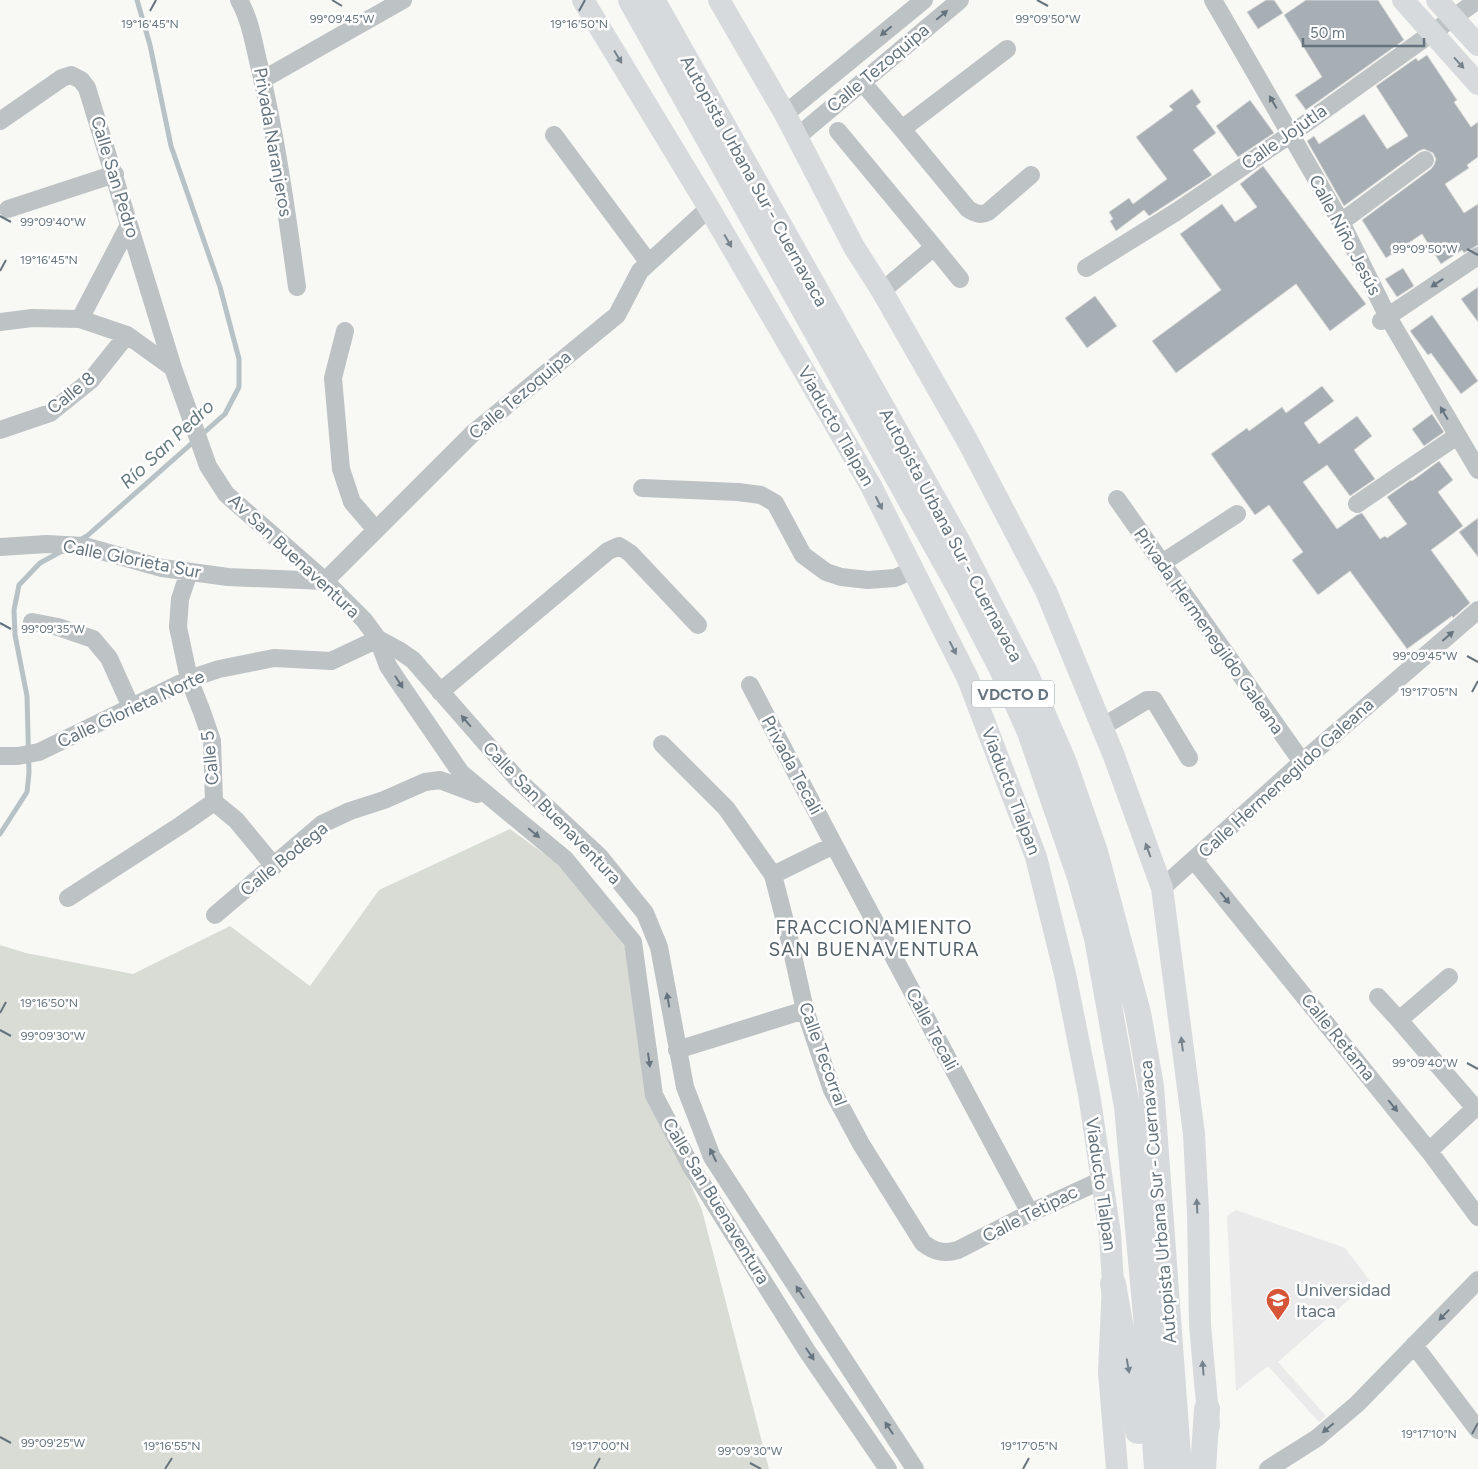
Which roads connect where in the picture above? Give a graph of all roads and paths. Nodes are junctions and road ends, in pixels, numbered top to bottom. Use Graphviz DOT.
graph roads {
  1 [pos="239,0"];
  2 [pos="403,0"];
  3 [pos="583,0"];
  4 [pos="631,0"];
  5 [pos="640,0"];
  6 [pos="652,0"];
  7 [pos="660,0"];
  8 [pos="719,0"];
  9 [pos="924,0"];
  10 [pos="960,0"];
  11 [pos="1213,0"];
  12 [pos="1404,0"];
  13 [pos="1437,0"];
  14 [pos="1478,0"];
  15 [pos="1453,18"];
  16 [pos="1432,33"];
  17 [pos="674,39"];
  18 [pos="1478,45"];
  19 [pos="1007,49"];
  20 [pos="262,80"];
  21 [pos="862,82"];
  22 [pos="1478,84"];
  23 [pos="785,114"];
  24 [pos="0,121"];
  25 [pos="902,130"];
  26 [pos="838,131"];
  27 [pos="1291,134"];
  28 [pos="554,135"];
  29 [pos="797,137"];
  30 [pos="1425,160"];
  31 [pos="115,174"];
  32 [pos="1031,175"];
  33 [pos="709,208"];
  34 [pos="8,209"];
  35 [pos="1341,222"];
  36 [pos="129,225"];
  37 [pos="934,246"];
  38 [pos="1478,256"];
  39 [pos="649,263"];
  40 [pos="1086,268"];
  41 [pos="960,279"];
  42 [pos="297,287"];
  43 [pos="882,291"];
  44 [pos="80,319"];
  45 [pos="1384,319"];
  46 [pos="0,322"];
  47 [pos="345,331"];
  48 [pos="127,336"];
  49 [pos="173,368"];
  50 [pos="0,430"];
  51 [pos="1458,436"];
  52 [pos="1478,470"];
  53 [pos="642,488"];
  54 [pos="1116,499"];
  55 [pos="1357,504"];
  56 [pos="1237,514"];
  57 [pos="376,530"];
  58 [pos="0,547"];
  59 [pos="1162,563"];
  60 [pos="913,570"];
  61 [pos="189,572"];
  62 [pos="325,581"];
  63 [pos="1478,610"];
  64 [pos="364,620"];
  65 [pos="32,622"];
  66 [pos="698,625"];
  67 [pos="378,639"];
  68 [pos="189,679"];
  69 [pos="750,685"];
  70 [pos="440,692"];
  71 [pos="131,707"];
  72 [pos="1102,727"];
  73 [pos="662,744"];
  74 [pos="0,756"];
  75 [pos="1189,758"];
  76 [pos="1302,762"];
  77 [pos="214,802"];
  78 [pos="496,802"];
  79 [pos="834,845"];
  80 [pos="1194,860"];
  81 [pos="274,866"];
  82 [pos="773,875"];
  83 [pos="1162,888"];
  84 [pos="68,898"];
  85 [pos="215,915"];
  86 [pos="1449,977"];
  87 [pos="1378,997"];
  88 [pos="805,1010"];
  89 [pos="1399,1020"];
  90 [pos="677,1050"];
  91 [pos="1429,1151"];
  92 [pos="1102,1180"];
  93 [pos="1030,1213"];
  94 [pos="1478,1217"];
  95 [pos="958,1250"];
  96 [pos="1478,1280"];
  97 [pos="1113,1284"];
  98 [pos="1414,1345"];
  99 [pos="1207,1409"];
  100 [pos="1478,1430"];
  101 [pos="888,1469"];
  102 [pos="915,1469"];
  103 [pos="1117,1469"];
  104 [pos="1142,1469"];
  105 [pos="1157,1469"];
  106 [pos="1162,1469"];
  107 [pos="1180,1469"];
  108 [pos="1203,1469"];
  109 [pos="1214,1469"];
  110 [pos="1268,1469"];
  1 -- 20 [label="street, Privada Naranjeros"];
  2 -- 20 [label="street"];
  3 -- 33 [label="main road, Viaducto Tlalpan, one-way"];
  4 -- 105 [label="highway, Viaducto Tlalpan / VDCTO D"];
  5 -- 106 [label="highway, Autopista Urbana Sur - Cuernavaca"];
  6 -- 17 [label="highway, Autopista Urbana Sur - Cuernavaca"];
  7 -- 17 [label="highway"];
  7 -- 107 [label="highway, VDCTO D"];
  8 -- 23 [label="main road"];
  9 -- 23 [label="street, Calle Tezoquipa, one-way"];
  21 -- 10 [label="street, Calle Tezoquipa, one-way"];
  27 -- 11 [label="street, Calle Niño Jesús, one-way"];
  12 -- 16 [label="main road"];
  13 -- 15 [label="main road"];
  14 -- 15 [label="street, Calle Jojutla"];
  15 -- 16 [label="street, Calle Jojutla"];
  15 -- 18 [label="main road"];
  16 -- 22 [label="main road, one-way"];
  16 -- 27 [label="street, Calle Jojutla"];
  17 -- 107 [label="highway, Autopista Urbana Sur - Cuernavaca"];
  19 -- 25 [label="street"];
  20 -- 42 [label="street, Privada Naranjeros"];
  21 -- 25 [label="street"];
  21 -- 29 [label="street, Calle Tezoquipa"];
  23 -- 29 [label="main road"];
  24 -- 31 [label="street, Calle San Pedro"];
  25 -- 32 [label="street"];
  26 -- 37 [label="street"];
  27 -- 35 [label="street, Calle Niño Jesús"];
  27 -- 40 [label="street, Calle Jojutla"];
  28 -- 39 [label="street"];
  29 -- 43 [label="main road"];
  30 -- 35 [label="street"];
  31 -- 34 [label="street"];
  31 -- 36 [label="street, Calle San Pedro"];
  33 -- 39 [label="street, Calle Tezoquipa"];
  33 -- 60 [label="main road, Viaducto Tlalpan, one-way"];
  35 -- 45 [label="street, Calle Niño Jesús"];
  36 -- 44 [label="street"];
  36 -- 49 [label="street, Calle San Pedro"];
  37 -- 41 [label="street"];
  37 -- 43 [label="street"];
  38 -- 45 [label="street, one-way"];
  39 -- 57 [label="street, Calle Tezoquipa"];
  43 -- 72 [label="main road"];
  44 -- 46 [label="street"];
  44 -- 48 [label="street"];
  51 -- 45 [label="street, Calle Niño Jesús, one-way"];
  47 -- 57 [label="street"];
  48 -- 49 [label="street"];
  48 -- 50 [label="street, Calle 8"];
  49 -- 62 [label="street, Av San Buenaventura"];
  51 -- 52 [label="street, Calle Niño Jesús"];
  51 -- 55 [label="street"];
  53 -- 60 [label="street"];
  54 -- 59 [label="street, Privada Hermenegildo Galeana"];
  56 -- 59 [label="street"];
  57 -- 62 [label="street, Calle Tezoquipa"];
  58 -- 61 [label="street, Calle Glorieta Sur"];
  59 -- 76 [label="street, Privada Hermenegildo Galeana"];
  60 -- 92 [label="main road, Viaducto Tlalpan, one-way"];
  61 -- 62 [label="street, Calle Glorieta Sur"];
  61 -- 68 [label="street, Calle 5"];
  62 -- 64 [label="street, Av San Buenaventura"];
  76 -- 63 [label="street, Calle Hermenegildo Galeana, one-way"];
  64 -- 67 [label="street, Calle San Buenaventura"];
  65 -- 71 [label="street"];
  66 -- 70 [label="street"];
  67 -- 68 [label="street, Calle Glorieta Norte"];
  67 -- 70 [label="street, Calle San Buenaventura"];
  67 -- 78 [label="street, Calle San Buenaventura, one-way"];
  68 -- 71 [label="street, Calle Glorieta Norte"];
  68 -- 77 [label="street, Calle 5"];
  69 -- 79 [label="street, Privada Tecali"];
  90 -- 70 [label="street, Calle San Buenaventura, one-way"];
  71 -- 74 [label="street, Calle Glorieta Norte"];
  72 -- 75 [label="street"];
  83 -- 72 [label="main road, one-way"];
  73 -- 82 [label="street"];
  76 -- 80 [label="street, Calle Hermenegildo Galeana"];
  77 -- 81 [label="street, Calle 5"];
  77 -- 84 [label="street"];
  78 -- 81 [label="street, Calle Bodega"];
  78 -- 101 [label="street, Calle San Buenaventura, one-way"];
  79 -- 82 [label="street"];
  79 -- 93 [label="street, Calle Tecali"];
  80 -- 83 [label="street, Calle Hermenegildo Galeana"];
  80 -- 91 [label="street, Calle Retama, one-way"];
  81 -- 85 [label="street, Calle Bodega"];
  82 -- 88 [label="street, Calle Tecorral"];
  99 -- 83 [label="main road, one-way"];
  86 -- 89 [label="street"];
  87 -- 89 [label="street"];
  88 -- 90 [label="street"];
  88 -- 95 [label="street, Calle Tecorral"];
  89 -- 91 [label="street"];
  102 -- 90 [label="street, Calle San Buenaventura, one-way"];
  91 -- 94 [label="street, Calle Retama"];
  92 -- 93 [label="street, Calle Tetipac"];
  92 -- 97 [label="main road, Viaducto Tlalpan"];
  93 -- 95 [label="street, Calle Tetipac"];
  96 -- 98 [label="street, one-way"];
  97 -- 103 [label="main road, Viaducto Tlalpan"];
  97 -- 104 [label="highway, one-way"];
  98 -- 100 [label="street"];
  98 -- 110 [label="street, one-way"];
  99 -- 108 [label="highway"];
  99 -- 109 [label="main road"];
}
